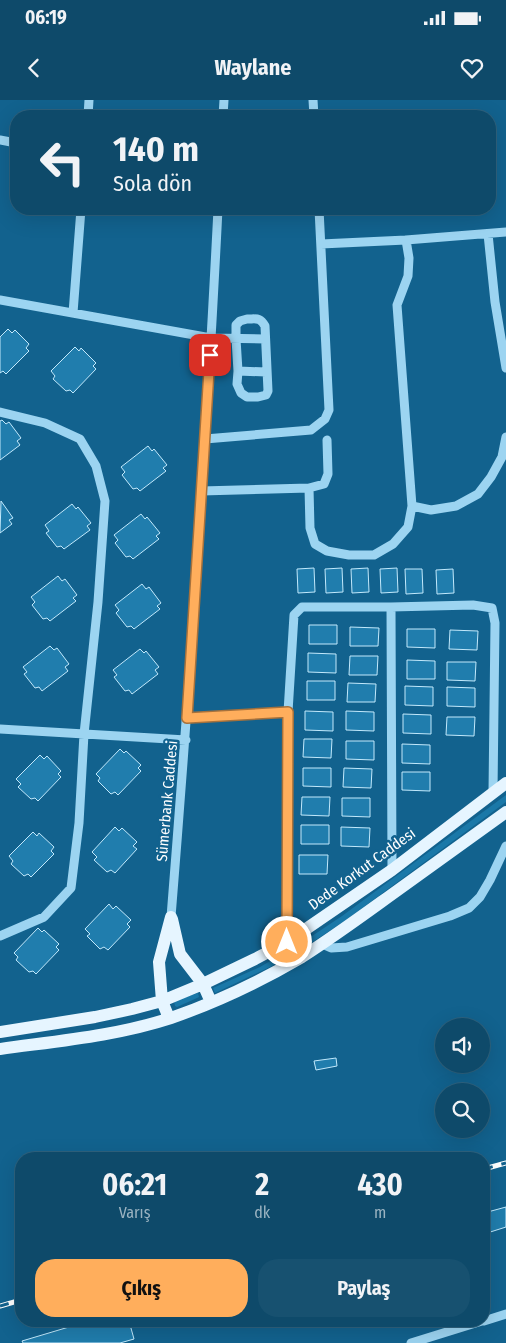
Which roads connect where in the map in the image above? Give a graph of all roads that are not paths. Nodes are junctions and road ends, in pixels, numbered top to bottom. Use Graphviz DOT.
graph roads {
  1 [pos="81,215"];
  2 [pos="218,215"];
  3 [pos="319,215"];
  4 [pos="506,232"];
  5 [pos="488,234"];
  6 [pos="406,240"];
  7 [pos="321,244"];
  8 [pos="0,300"];
  9 [pos="73,313"];
  10 [pos="211,338"];
  11 [pos="236,339"];
  12 [pos="265,339"];
  13 [pos="506,368"];
  14 [pos="238,371"];
  15 [pos="266,372"];
  16 [pos="0,412"];
  17 [pos="506,437"];
  18 [pos="204,439"];
  19 [pos="327,440"];
  20 [pos="309,488"];
  21 [pos="201,490"];
  22 [pos="412,506"];
  23 [pos="391,607"];
  24 [pos="288,712"];
  25 [pos="187,718"];
  26 [pos="0,729"];
  27 [pos="84,734"];
  28 [pos="186,740"];
  29 [pos="506,782"];
  30 [pos="493,792"];
  31 [pos="506,812"];
  32 [pos="506,846"];
  33 [pos="392,870"];
  34 [pos="171,917"];
  35 [pos="0,936"];
  36 [pos="287,942"];
  37 [pos="322,944"];
  38 [pos="203,984"];
  39 [pos="162,1001"];
  40 [pos="211,1002"];
  41 [pos="169,1018"];
  42 [pos="0,1032"];
  43 [pos="0,1049"];
  44 [pos="506,1314"];
  45 [pos="490,1319"];
  46 [pos="463,1327"];
  47 [pos="411,1343"];
  1 -- 9 [label="street"];
  2 -- 10 [label="street, Sümerbank Caddesi"];
  3 -- 7 [label="street"];
  4 -- 5 [label="street"];
  5 -- 6 [label="street"];
  5 -- 13 [label="street"];
  6 -- 7 [label="street"];
  6 -- 22 [label="street"];
  7 -- 18 [label="street"];
  8 -- 9 [label="street"];
  9 -- 10 [label="street"];
  10 -- 11 [label="street"];
  10 -- 18 [label="street, Sümerbank Caddesi"];
  11 -- 12 [label="street"];
  11 -- 12 [label="street"];
  11 -- 14 [label="street"];
  12 -- 15 [label="street"];
  14 -- 15 [label="street"];
  14 -- 15 [label="street"];
  16 -- 27 [label="street"];
  17 -- 22 [label="street"];
  18 -- 21 [label="street, Sümerbank Caddesi"];
  19 -- 20 [label="street"];
  20 -- 21 [label="street"];
  20 -- 22 [label="street"];
  21 -- 25 [label="street, Sümerbank Caddesi"];
  23 -- 24 [label="street"];
  23 -- 30 [label="street"];
  23 -- 33 [label="street"];
  24 -- 25 [label="street"];
  24 -- 36 [label="street"];
  25 -- 28 [label="street, Sümerbank Caddesi"];
  26 -- 27 [label="street"];
  27 -- 28 [label="street"];
  27 -- 35 [label="street"];
  28 -- 34 [label="street, Sümerbank Caddesi"];
  29 -- 30 [label="main road, Dede Korkut Caddesi"];
  30 -- 33 [label="main road, Dede Korkut Caddesi"];
  31 -- 37 [label="main road"];
  32 -- 37 [label="street"];
  33 -- 36 [label="main road, Dede Korkut Caddesi"];
  34 -- 38 [label="main road"];
  34 -- 39 [label="main road"];
  36 -- 38 [label="main road, Dede Korkut Caddesi"];
  37 -- 40 [label="main road"];
  38 -- 39 [label="main road, Dede Korkut Caddesi"];
  38 -- 40 [label="main road"];
  39 -- 41 [label="main road"];
  39 -- 42 [label="main road, Dede Korkut Caddesi"];
  40 -- 41 [label="main road"];
  41 -- 43 [label="main road"];
  44 -- 45 [label="street"];
  46 -- 47 [label="street"];
}
